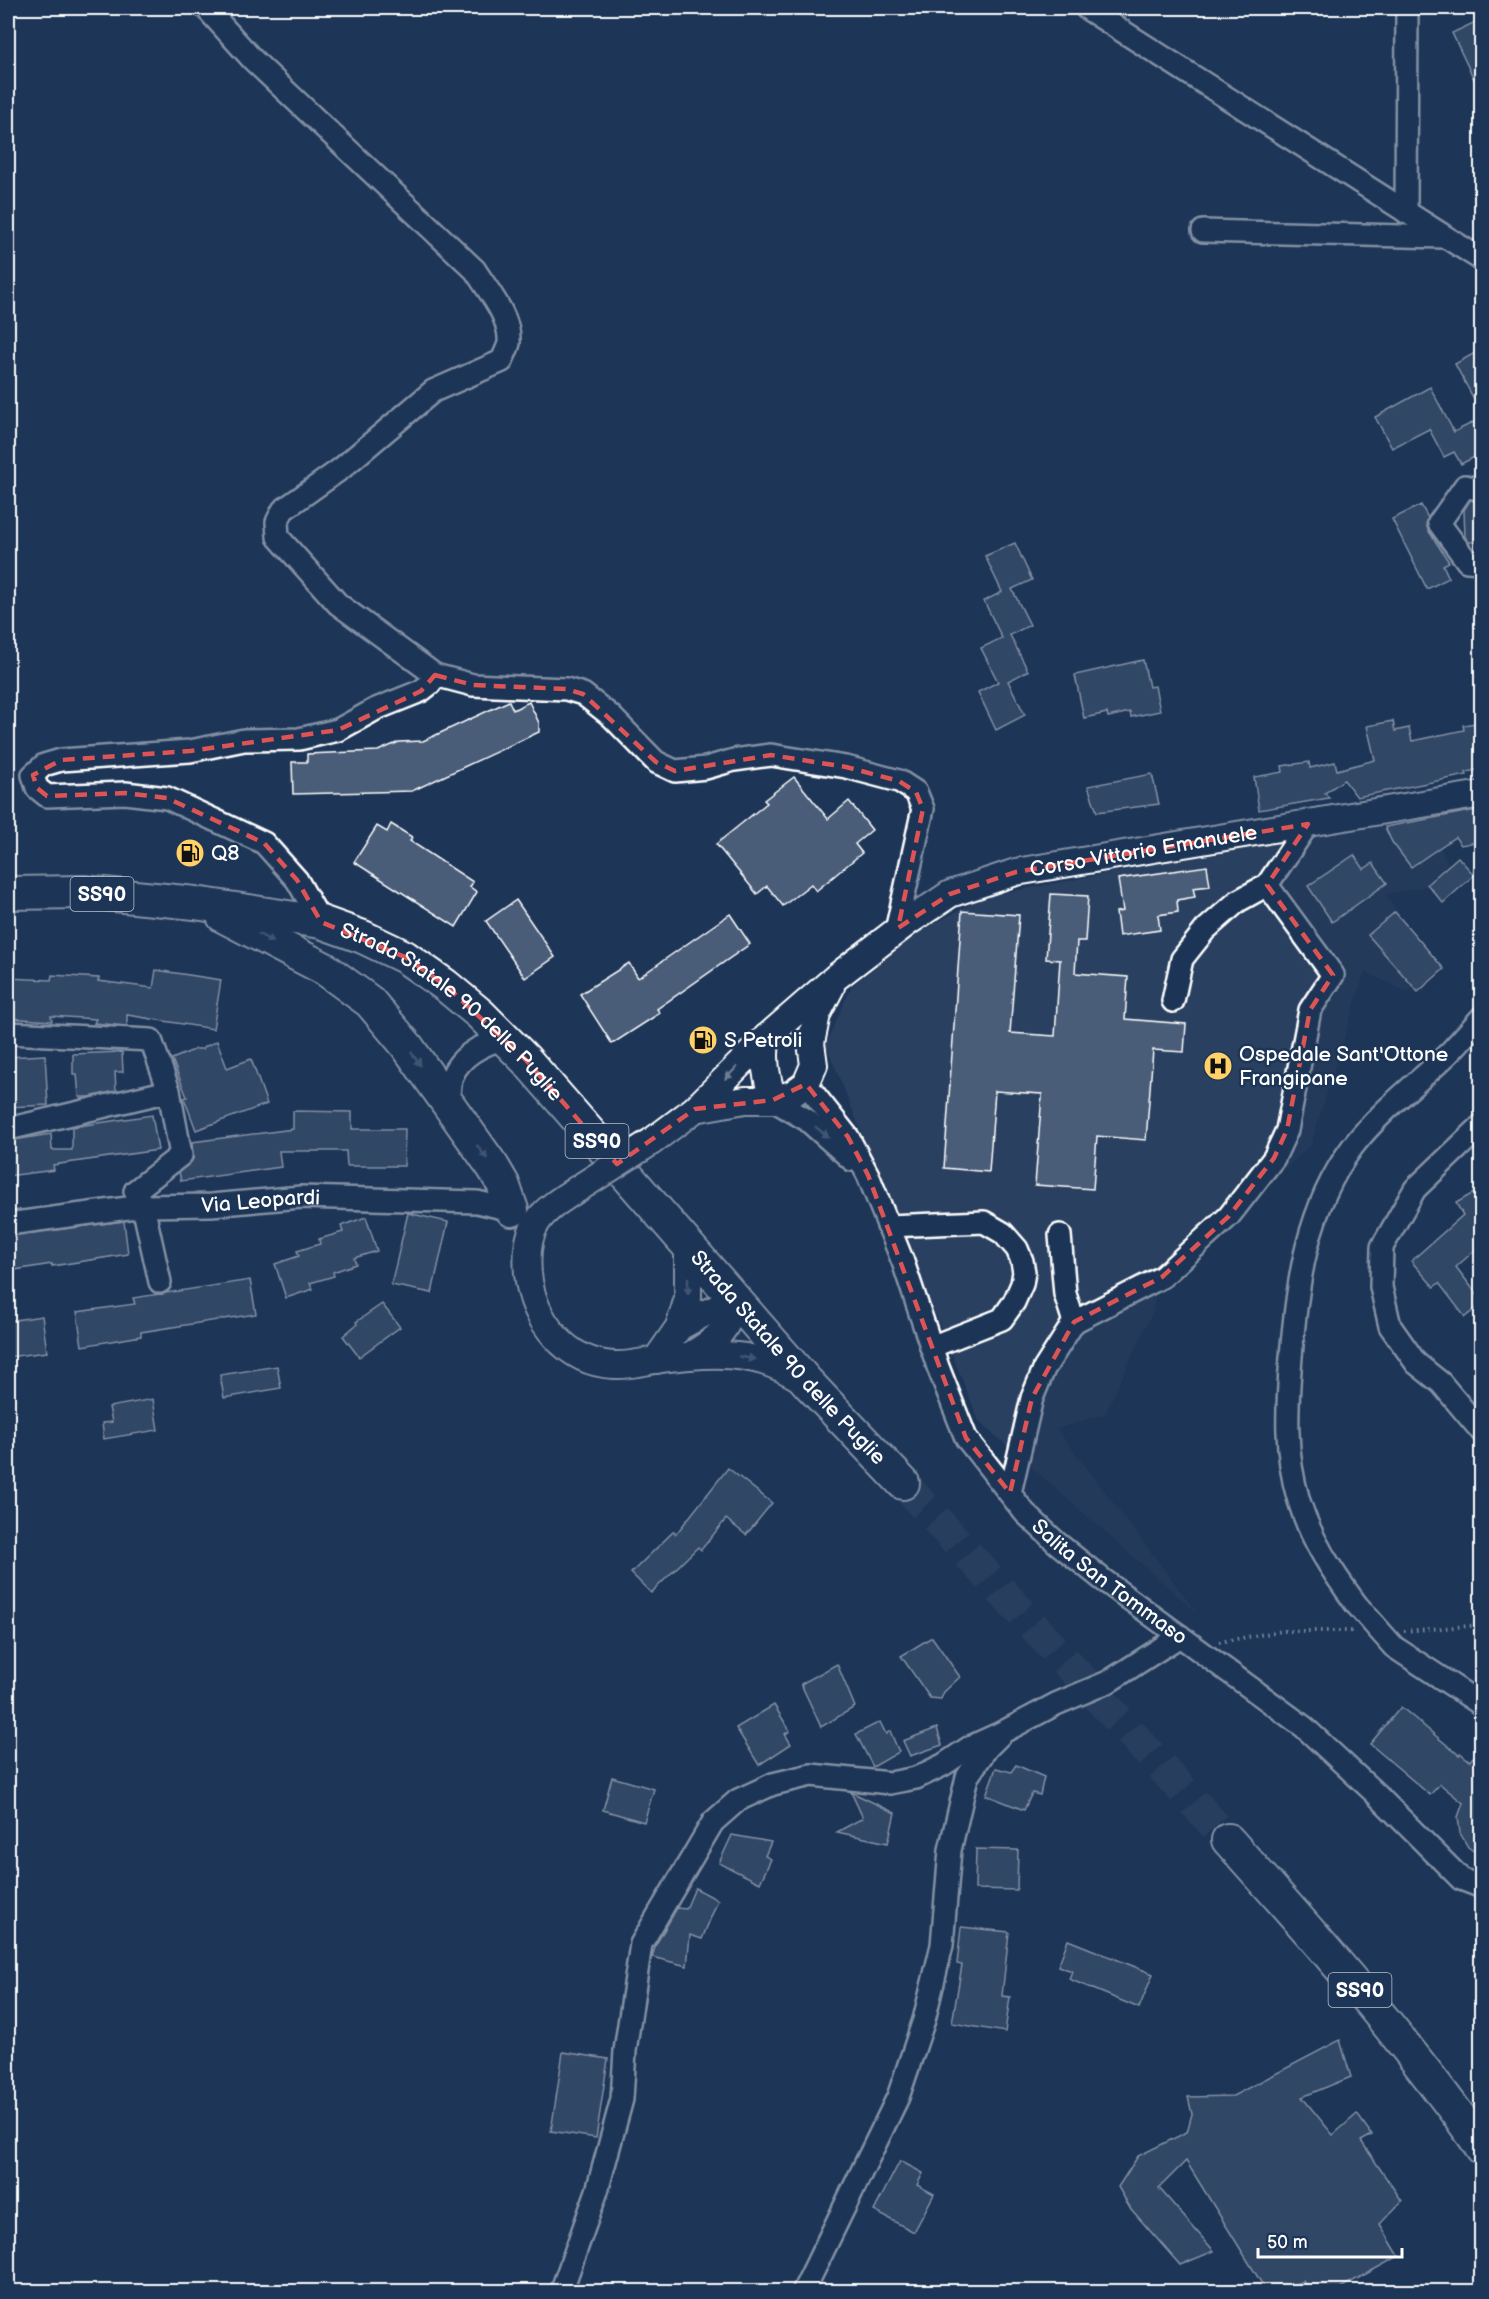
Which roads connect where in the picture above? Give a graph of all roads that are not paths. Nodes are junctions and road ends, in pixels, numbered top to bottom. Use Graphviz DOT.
graph roads {
  1 [pos="206,8"];
  2 [pos="1086,8"];
  3 [pos="1407,8"];
  4 [pos="1406,212"];
  5 [pos="1203,231"];
  6 [pos="1444,237"];
  7 [pos="1482,260"];
  8 [pos="1482,490"];
  9 [pos="1482,562"];
  10 [pos="435,675"];
  11 [pos="1482,794"];
  12 [pos="1308,824"];
  13 [pos="1267,885"];
  14 [pos="8,893"];
  15 [pos="195,903"];
  16 [pos="321,922"];
  17 [pos="896,931"];
  18 [pos="835,978"];
  19 [pos="1173,1001"];
  20 [pos="1482,1017"];
  21 [pos="8,1033"];
  22 [pos="767,1037"];
  23 [pos="504,1038"];
  24 [pos="811,1043"];
  25 [pos="806,1084"];
  26 [pos="169,1091"];
  27 [pos="773,1100"];
  28 [pos="448,1105"];
  29 [pos="695,1109"];
  30 [pos="1482,1125"];
  31 [pos="8,1129"];
  32 [pos="868,1175"];
  33 [pos="143,1206"];
  34 [pos="522,1219"];
  35 [pos="8,1224"];
  36 [pos="888,1226"];
  37 [pos="1060,1235"];
  38 [pos="688,1245"];
  39 [pos="160,1282"];
  40 [pos="737,1300"];
  41 [pos="1074,1322"];
  42 [pos="679,1327"];
  43 [pos="931,1347"];
  44 [pos="689,1356"];
  45 [pos="656,1360"];
  46 [pos="808,1383"];
  47 [pos="1482,1432"];
  48 [pos="903,1483"];
  49 [pos="1010,1493"];
  50 [pos="1187,1641"];
  51 [pos="1482,1705"];
  52 [pos="1003,1732"];
  53 [pos="1228,1840"];
  54 [pos="1482,1887"];
  55 [pos="1482,2148"];
  56 [pos="561,2292"];
  57 [pos="803,2292"];
  1 -- 10 [label="street"];
  2 -- 4 [label="street"];
  3 -- 4 [label="street"];
  4 -- 6 [label="street"];
  5 -- 6 [label="street"];
  6 -- 7 [label="street"];
  8 -- 9 [label="street"];
  10 -- 16 [label="street"];
  10 -- 17 [label="street"];
  11 -- 12 [label="street, Corso Vittorio Emanuele"];
  12 -- 13 [label="street"];
  12 -- 17 [label="street, Corso Vittorio Emanuele"];
  13 -- 19 [label="street"];
  13 -- 41 [label="street"];
  14 -- 15 [label="main road, Strada Statale 90 delle Puglie / SS90"];
  15 -- 16 [label="main road, Strada Statale 90 delle Puglie / SS90"];
  15 -- 28 [label="main road, one-way"];
  16 -- 23 [label="main road, Strada Statale 90 delle Puglie / SS90"];
  17 -- 18 [label="street, Corso Vittorio Emanuele"];
  18 -- 22 [label="street, Corso Vittorio Emanuele"];
  18 -- 24 [label="street, Corso Vittorio Emanuele"];
  20 -- 51 [label="street, bridge"];
  21 -- 26 [label="street"];
  22 -- 24 [label="street"];
  22 -- 27 [label="street"];
  22 -- 29 [label="street, Corso Vittorio Emanuele, one-way"];
  23 -- 28 [label="street"];
  23 -- 38 [label="main road, Strada Statale 90 delle Puglie / SS90"];
  24 -- 25 [label="street, Corso Vittorio Emanuele"];
  25 -- 27 [label="street, Corso Vittorio Emanuele"];
  25 -- 32 [label="street, Salita San Tommaso"];
  26 -- 31 [label="street"];
  26 -- 33 [label="street"];
  27 -- 29 [label="street, Corso Vittorio Emanuele"];
  27 -- 32 [label="street, Salita San Tommaso, one-way"];
  28 -- 34 [label="main road, one-way"];
  29 -- 34 [label="street, Corso Vittorio Emanuele, bridge"];
  30 -- 47 [label="street"];
  32 -- 36 [label="street, Salita San Tommaso"];
  33 -- 34 [label="street, Via Leopardi"];
  33 -- 35 [label="street, Via Leopardi"];
  33 -- 39 [label="street"];
  34 -- 45 [label="street, Corso Vittorio Emanuele"];
  36 -- 43 [label="street, Salita San Tommaso"];
  36 -- 43 [label="street"];
  37 -- 41 [label="street"];
  38 -- 40 [label="main road, Strada Statale 90 delle Puglie / SS90"];
  38 -- 42 [label="street, one-way"];
  40 -- 42 [label="street"];
  40 -- 44 [label="street, Corso Vittorio Emanuele"];
  40 -- 46 [label="main road, Strada Statale 90 delle Puglie / SS90"];
  41 -- 49 [label="street"];
  42 -- 45 [label="street"];
  43 -- 49 [label="street, Salita San Tommaso"];
  44 -- 45 [label="street, Corso Vittorio Emanuele"];
  44 -- 46 [label="street, Corso Vittorio Emanuele, one-way"];
  46 -- 48 [label="main road, Strada Statale 90 delle Puglie / SS90"];
  49 -- 50 [label="street, Salita San Tommaso"];
  50 -- 52 [label="street"];
  50 -- 54 [label="street, Salita San Tommaso"];
  52 -- 56 [label="street"];
  52 -- 57 [label="street"];
  53 -- 55 [label="main road, SS90"];
}
